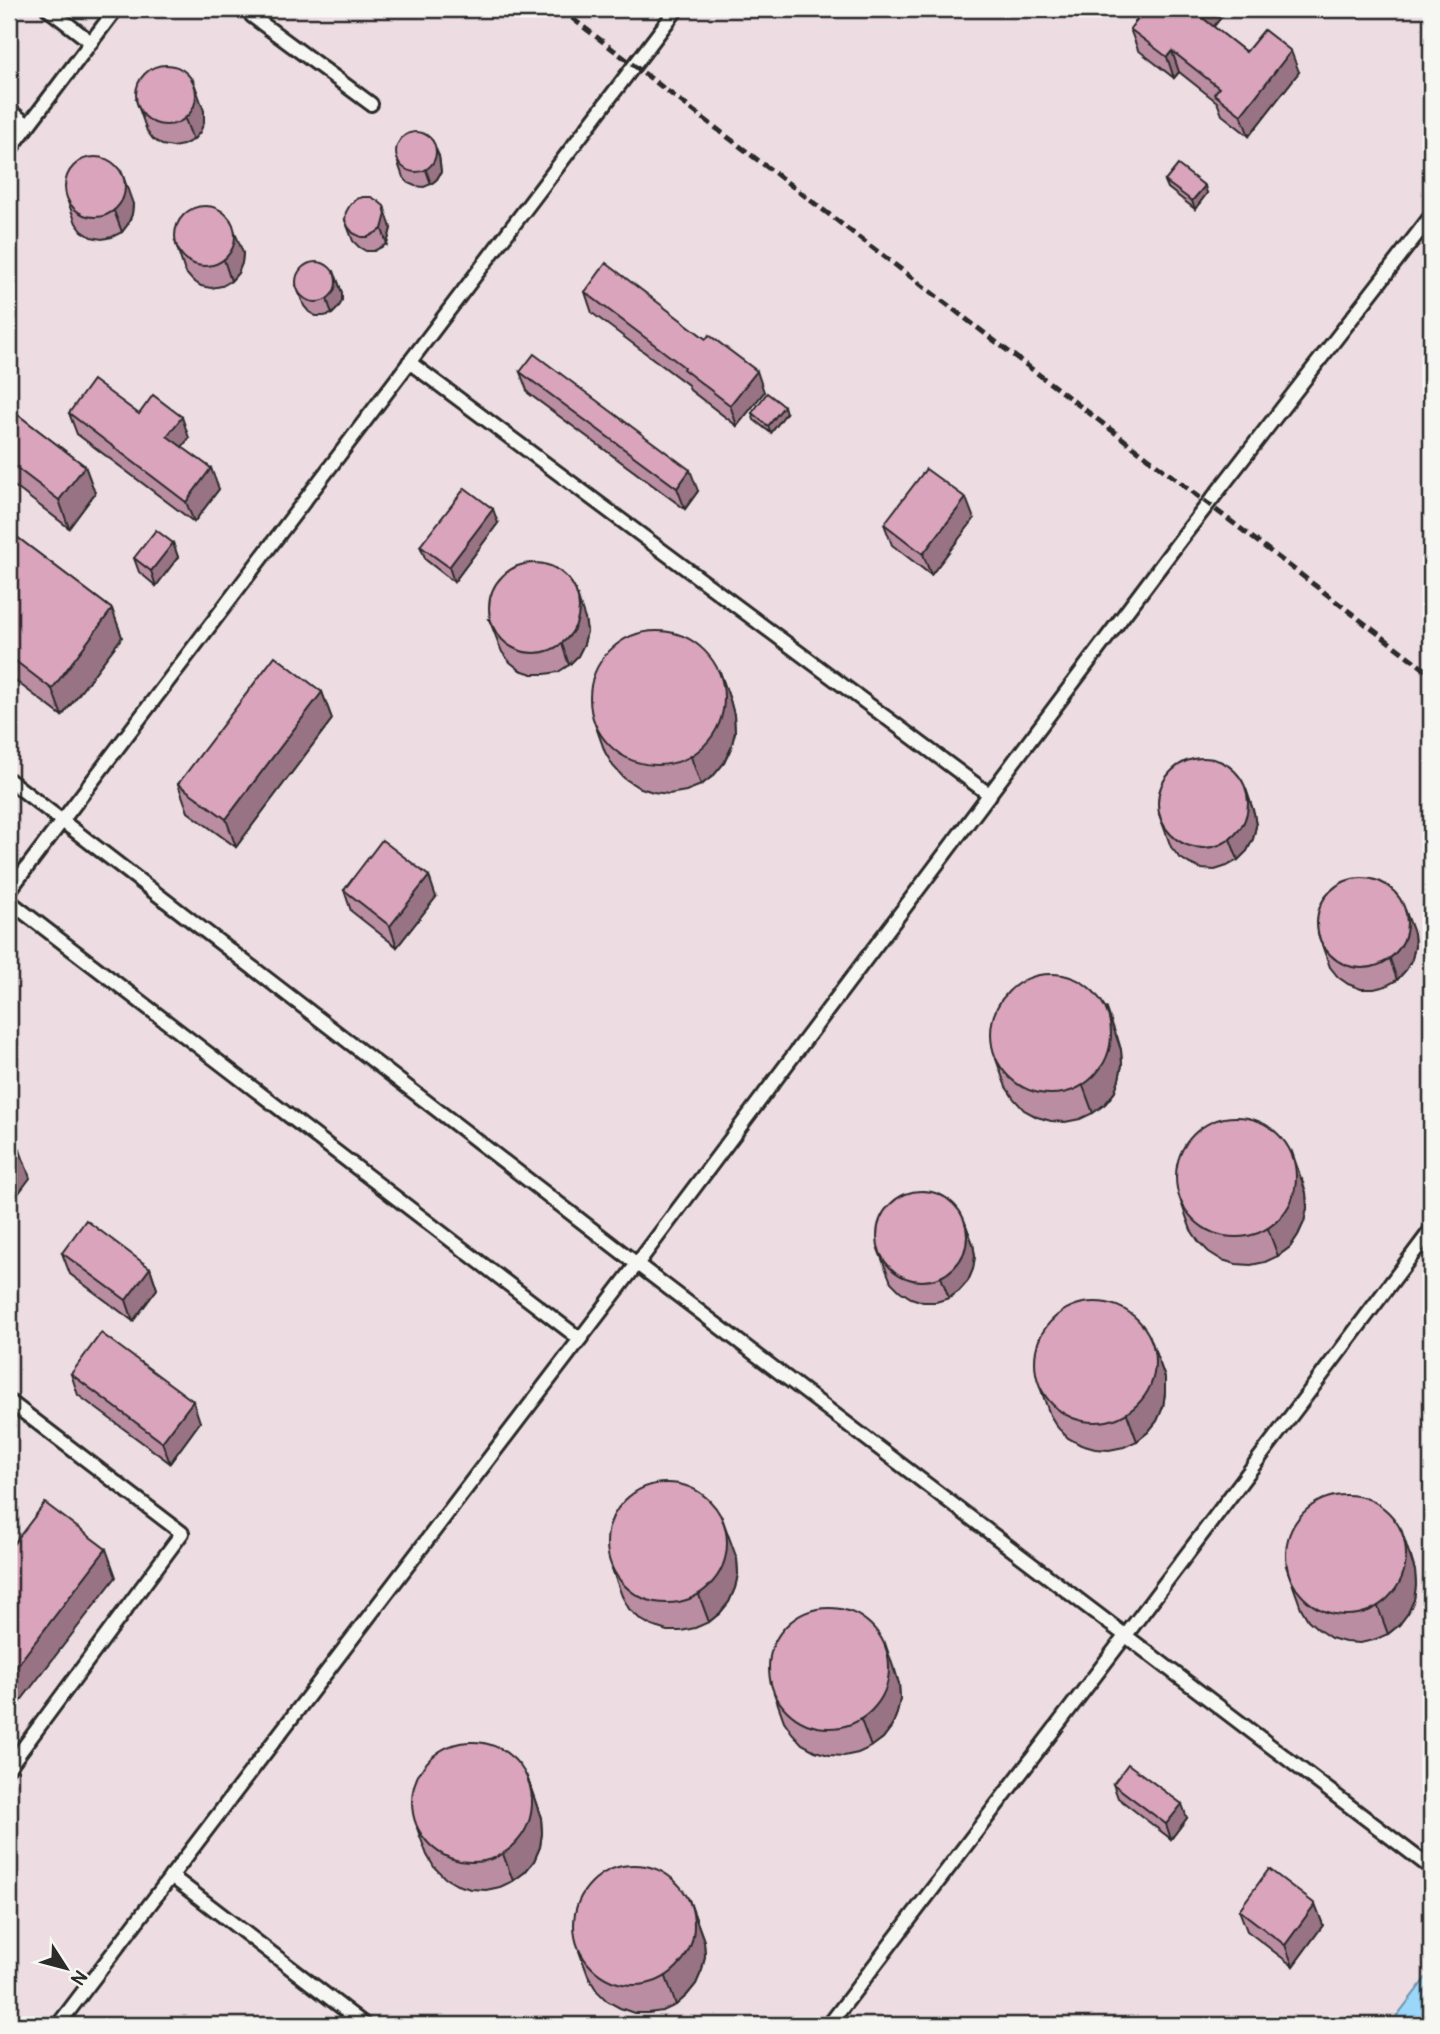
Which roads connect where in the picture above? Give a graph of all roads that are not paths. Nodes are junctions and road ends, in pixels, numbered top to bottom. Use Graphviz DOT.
graph roads {
  1 [pos="48,9"];
  2 [pos="116,9"];
  3 [pos="677,9"];
  4 [pos="250,11"];
  5 [pos="92,42"];
  6 [pos="371,104"];
  7 [pos="9,110"];
  8 [pos="29,125"];
  9 [pos="9,151"];
  10 [pos="1431,216"];
  11 [pos="409,362"];
  12 [pos="9,780"];
  13 [pos="990,795"];
  14 [pos="63,821"];
  15 [pos="9,891"];
  16 [pos="9,901"];
  17 [pos="1431,1230"];
  18 [pos="637,1264"];
  19 [pos="580,1339"];
  20 [pos="9,1401"];
  21 [pos="1126,1636"];
  22 [pos="9,1767"];
  23 [pos="1431,1868"];
  24 [pos="171,1877"];
  25 [pos="58,2025"];
  26 [pos="365,2025"];
  27 [pos="829,2025"];
  1 -- 5 [label="lane"];
  2 -- 5 [label="lane"];
  3 -- 11 [label="lane"];
  4 -- 6 [label="lane"];
  5 -- 8 [label="lane"];
  7 -- 8 [label="lane"];
  8 -- 9 [label="lane"];
  10 -- 13 [label="lane"];
  11 -- 13 [label="lane"];
  11 -- 14 [label="lane"];
  12 -- 14 [label="lane"];
  13 -- 18 [label="lane"];
  14 -- 15 [label="lane"];
  14 -- 18 [label="lane"];
  16 -- 19 [label="lane"];
  17 -- 21 [label="lane"];
  18 -- 19 [label="lane"];
  18 -- 21 [label="lane"];
  19 -- 24 [label="lane"];
  20 -- 22 [label="lane"];
  21 -- 23 [label="lane"];
  21 -- 27 [label="lane"];
  24 -- 25 [label="lane"];
  24 -- 26 [label="lane"];
}
